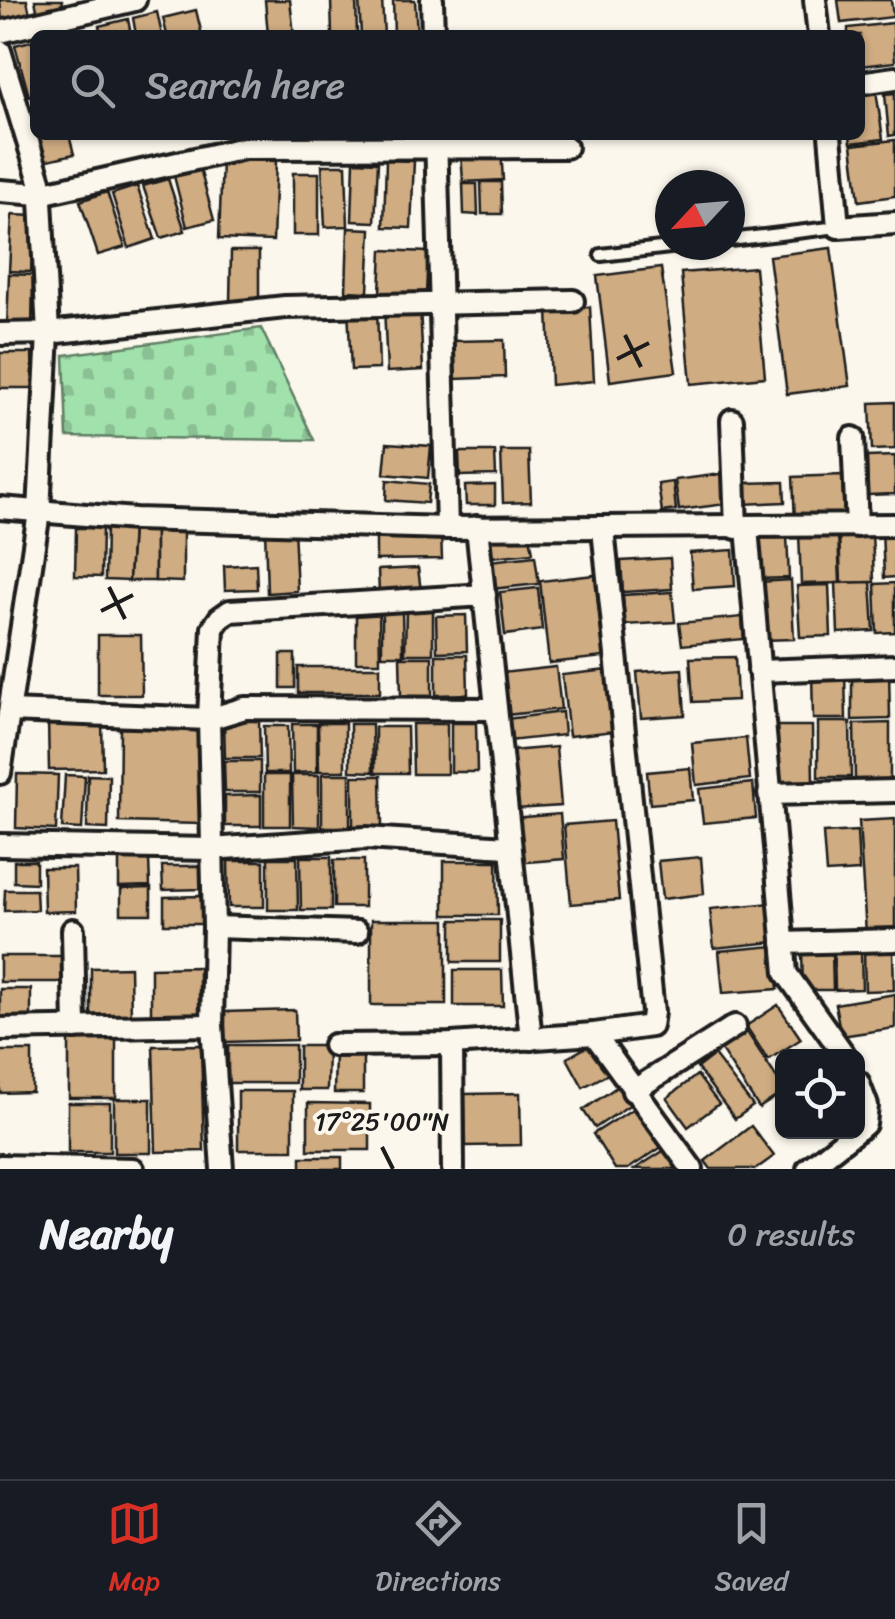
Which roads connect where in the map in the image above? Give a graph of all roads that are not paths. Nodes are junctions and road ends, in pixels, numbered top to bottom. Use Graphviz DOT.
graph roads {
  1 [pos="135,0"];
  2 [pos="432,0"];
  3 [pos="815,0"];
  4 [pos="434,30"];
  5 [pos="818,30"];
  6 [pos="0,32"];
  7 [pos="0,52"];
  8 [pos="895,78"];
  9 [pos="865,81"];
  10 [pos="437,140"];
  11 [pos="830,140"];
  12 [pos="566,147"];
  13 [pos="0,191"];
  14 [pos="40,194"];
  15 [pos="895,223"];
  16 [pos="838,227"];
  17 [pos="745,238"];
  18 [pos="655,249"];
  19 [pos="601,255"];
  20 [pos="573,300"];
  21 [pos="442,302"];
  22 [pos="48,333"];
  23 [pos="0,334"];
  24 [pos="732,420"];
  25 [pos="853,438"];
  26 [pos="0,508"];
  27 [pos="38,512"];
  28 [pos="857,526"];
  29 [pos="895,526"];
  30 [pos="477,527"];
  31 [pos="448,528"];
  32 [pos="603,528"];
  33 [pos="742,528"];
  34 [pos="485,595"];
  35 [pos="895,666"];
  36 [pos="760,671"];
  37 [pos="496,709"];
  38 [pos="10,711"];
  39 [pos="209,720"];
  40 [pos="0,772"];
  41 [pos="895,792"];
  42 [pos="769,794"];
  43 [pos="0,845"];
  44 [pos="508,847"];
  45 [pos="211,849"];
  46 [pos="214,927"];
  47 [pos="73,930"];
  48 [pos="357,932"];
  49 [pos="895,940"];
  50 [pos="783,943"];
  51 [pos="212,1025"];
  52 [pos="735,1026"];
  53 [pos="76,1028"];
  54 [pos="0,1030"];
  55 [pos="594,1034"];
  56 [pos="531,1039"];
  57 [pos="334,1044"];
  58 [pos="452,1044"];
  59 [pos="841,1049"];
  60 [pos="633,1091"];
  61 [pos="846,1139"];
  62 [pos="0,1166"];
  63 [pos="133,1169"];
  64 [pos="222,1169"];
  65 [pos="453,1169"];
  66 [pos="692,1169"];
  67 [pos="808,1169"];
  1 -- 6 [label="street"];
  2 -- 4 [label="street"];
  3 -- 5 [label="street"];
  7 -- 14 [label="street"];
  8 -- 9 [label="street"];
  10 -- 12 [label="street"];
  10 -- 14 [label="street"];
  10 -- 21 [label="street"];
  11 -- 16 [label="street"];
  13 -- 14 [label="street"];
  14 -- 22 [label="street"];
  15 -- 16 [label="street"];
  16 -- 17 [label="lane"];
  18 -- 19 [label="lane"];
  20 -- 21 [label="street"];
  21 -- 22 [label="street"];
  21 -- 31 [label="street"];
  22 -- 23 [label="street"];
  22 -- 27 [label="street"];
  24 -- 33 [label="street"];
  25 -- 28 [label="street"];
  26 -- 27 [label="street"];
  27 -- 31 [label="street"];
  27 -- 38 [label="street"];
  28 -- 29 [label="street"];
  28 -- 33 [label="street"];
  30 -- 31 [label="street"];
  30 -- 32 [label="street"];
  30 -- 34 [label="street"];
  32 -- 33 [label="street"];
  32 -- 55 [label="street"];
  33 -- 36 [label="street"];
  34 -- 37 [label="street"];
  34 -- 39 [label="street"];
  35 -- 36 [label="street"];
  36 -- 42 [label="street"];
  37 -- 39 [label="street"];
  37 -- 44 [label="street"];
  38 -- 39 [label="street"];
  38 -- 40 [label="street"];
  39 -- 45 [label="street"];
  41 -- 42 [label="street"];
  42 -- 50 [label="street"];
  43 -- 45 [label="street"];
  44 -- 45 [label="street"];
  44 -- 56 [label="street"];
  45 -- 46 [label="street"];
  46 -- 48 [label="street"];
  46 -- 51 [label="street"];
  47 -- 53 [label="street"];
  49 -- 50 [label="street"];
  50 -- 59 [label="street"];
  51 -- 53 [label="street"];
  51 -- 64 [label="street"];
  52 -- 60 [label="street"];
  53 -- 54 [label="street"];
  55 -- 56 [label="street"];
  55 -- 60 [label="street"];
  56 -- 58 [label="street"];
  57 -- 58 [label="street"];
  58 -- 65 [label="street"];
  60 -- 66 [label="street"];
  61 -- 67 [label="street"];
  62 -- 63 [label="street"];
}
